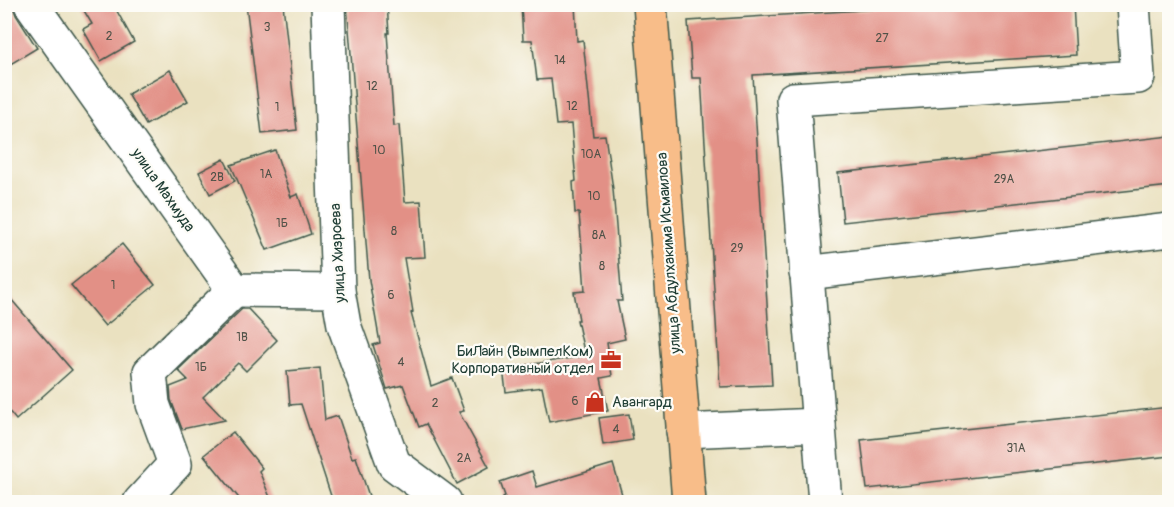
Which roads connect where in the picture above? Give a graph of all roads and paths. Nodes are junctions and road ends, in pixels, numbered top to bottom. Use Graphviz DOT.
graph roads {
  1 [pos="26,4"];
  2 [pos="31,4"];
  3 [pos="328,4"];
  4 [pos="650,4"];
  5 [pos="1133,4"];
  6 [pos="4,12"];
  7 [pos="1170,230"];
  8 [pos="806,273"];
  9 [pos="234,290"];
  10 [pos="338,291"];
  11 [pos="819,425"];
  12 [pos="683,431"];
  13 [pos="140,502"];
  14 [pos="443,502"];
  15 [pos="688,502"];
  16 [pos="825,502"];
  1 -- 6 [label="street"];
  2 -- 9 [label="street, улица Махмуда"];
  3 -- 10 [label="street, улица Хизроева"];
  4 -- 12 [label="main road, улица Абдулхакима Исмаилова"];
  5 -- 8 [label="street"];
  7 -- 8 [label="street"];
  8 -- 11 [label="street"];
  9 -- 10 [label="street"];
  9 -- 13 [label="street"];
  10 -- 14 [label="street, улица Хизроева"];
  11 -- 12 [label="street"];
  11 -- 16 [label="street"];
  12 -- 15 [label="main road, улица Абдулхакима Исмаилова"];
}
